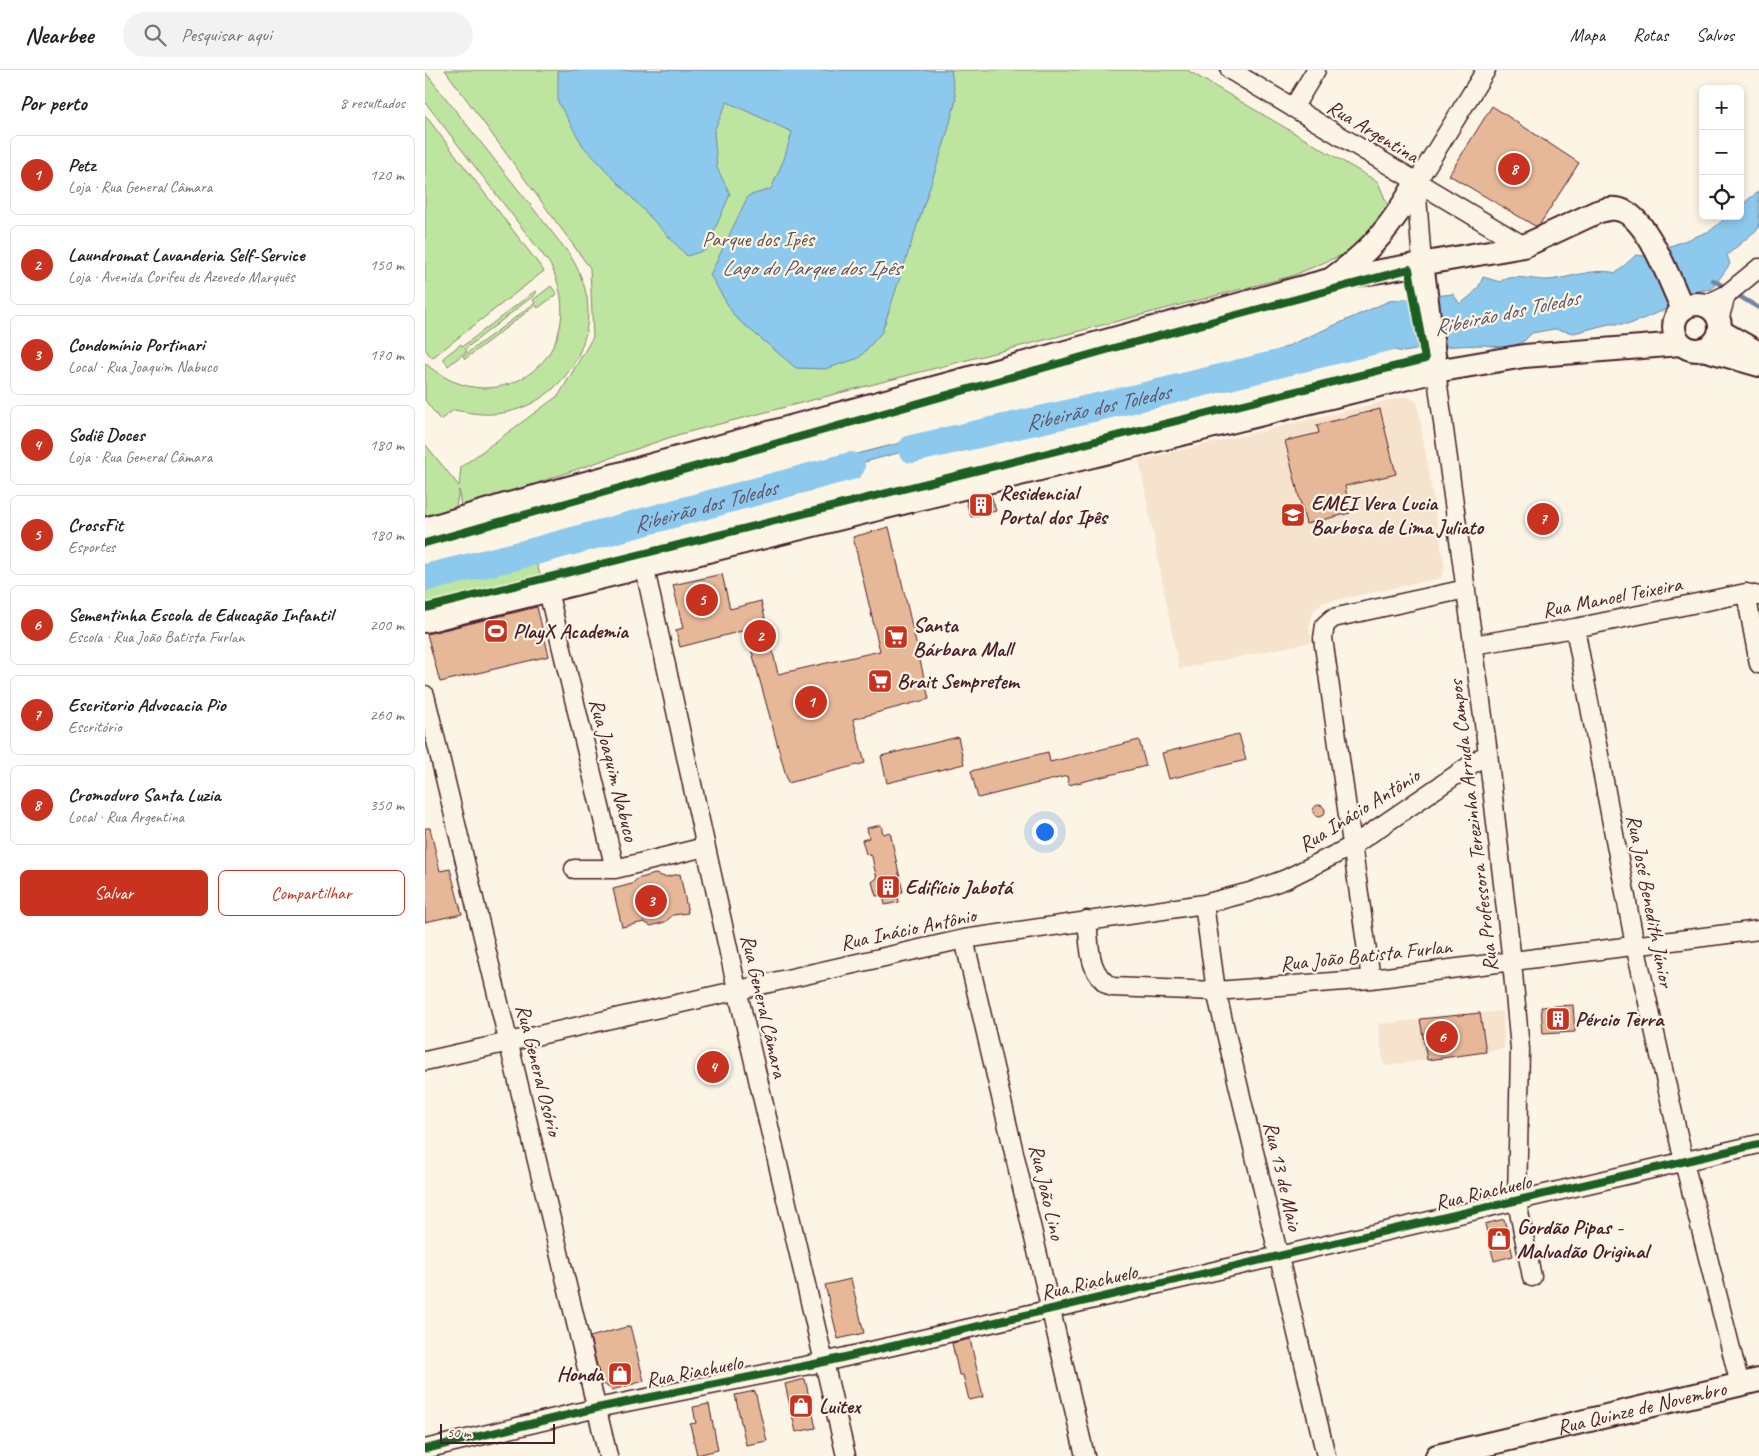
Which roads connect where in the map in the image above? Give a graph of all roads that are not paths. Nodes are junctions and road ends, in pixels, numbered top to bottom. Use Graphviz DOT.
graph roads {
  1 [pos="1230,70"];
  2 [pos="1316,70"];
  3 [pos="1485,70"];
  4 [pos="1293,108"];
  5 [pos="1415,183"];
  6 [pos="1524,246"];
  7 [pos="1758,270"];
  8 [pos="1423,271"];
  9 [pos="1329,280"];
  10 [pos="1701,314"];
  11 [pos="1681,344"];
  12 [pos="1703,349"];
  13 [pos="1759,354"];
  14 [pos="1434,363"];
  15 [pos="1759,365"];
  16 [pos="425,529"];
  17 [pos="645,565"];
  18 [pos="1466,589"];
  19 [pos="548,591"];
  20 [pos="1753,595"];
  21 [pos="425,621"];
  22 [pos="1575,628"];
  23 [pos="1473,645"];
  24 [pos="1759,664"];
  25 [pos="425,695"];
  26 [pos="1488,753"];
  27 [pos="1352,846"];
  28 [pos="705,847"];
  29 [pos="573,869"];
  30 [pos="615,869"];
  31 [pos="1205,904"];
  32 [pos="1087,920"];
  33 [pos="1759,930"];
  34 [pos="964,939"];
  35 [pos="1635,945"];
  36 [pos="1512,962"];
  37 [pos="1371,979"];
  38 [pos="737,990"];
  39 [pos="1217,991"];
  40 [pos="509,1042"];
  41 [pos="425,1061"];
  42 [pos="1759,1144"];
  43 [pos="1684,1162"];
  44 [pos="1517,1202"];
  45 [pos="1279,1256"];
  46 [pos="1532,1277"];
  47 [pos="1051,1308"];
  48 [pos="825,1362"];
  49 [pos="1749,1382"];
  50 [pos="597,1408"];
  51 [pos="425,1449"];
  52 [pos="608,1456"];
  53 [pos="846,1456"];
  54 [pos="1085,1456"];
  55 [pos="1326,1456"];
  56 [pos="1437,1456"];
  1 -- 4 [label="street, Rua Argentina"];
  2 -- 4 [label="street"];
  3 -- 5 [label="street"];
  4 -- 5 [label="street, Rua Argentina"];
  5 -- 6 [label="street, Rua Argentina"];
  5 -- 8 [label="street, Rua Argentina"];
  5 -- 9 [label="main road"];
  6 -- 8 [label="main road"];
  6 -- 10 [label="main road"];
  7 -- 10 [label="street"];
  8 -- 9 [label="main road"];
  8 -- 14 [label="main road"];
  9 -- 16 [label="main road"];
  10 -- 11 [label="main road"];
  10 -- 12 [label="main road"];
  10 -- 13 [label="main road"];
  11 -- 12 [label="main road"];
  11 -- 14 [label="main road"];
  12 -- 15 [label="main road"];
  14 -- 17 [label="main road"];
  14 -- 18 [label="street, Rua Professora Terezinha Arruda Campos"];
  17 -- 19 [label="main road"];
  17 -- 28 [label="street, Rua General Câmara"];
  18 -- 23 [label="street, Rua Professora Terezinha Arruda Campos"];
  18 -- 27 [label="street"];
  19 -- 21 [label="main road"];
  19 -- 30 [label="street, Rua Joaquim Nabuco"];
  20 -- 22 [label="street, Rua Manoel Teixeira"];
  20 -- 24 [label="street"];
  22 -- 23 [label="street, Rua Manoel Teixeira"];
  22 -- 35 [label="street, Rua José Benedith Júnior"];
  23 -- 26 [label="street, Rua Professora Terezinha Arruda Campos"];
  25 -- 40 [label="street, Rua General Osório"];
  26 -- 27 [label="street, Rua Inácio Antônio"];
  26 -- 36 [label="street, Rua Professora Terezinha Arruda Campos"];
  27 -- 31 [label="street, Rua Inácio Antônio"];
  27 -- 37 [label="street"];
  28 -- 30 [label="street, Rua Joaquim Nabuco"];
  28 -- 38 [label="street, Rua General Câmara"];
  29 -- 30 [label="street"];
  31 -- 32 [label="street, Rua Inácio Antônio"];
  31 -- 39 [label="street, Rua 13 de Maio"];
  32 -- 34 [label="street, Rua Inácio Antônio"];
  32 -- 39 [label="street, Rua João Batista Furlan"];
  33 -- 35 [label="street, Rua João Batista Furlan"];
  34 -- 38 [label="street, Rua Inácio Antônio"];
  34 -- 47 [label="street, Rua João Lino"];
  35 -- 36 [label="street, Rua João Batista Furlan"];
  35 -- 43 [label="street, Rua José Benedith Júnior"];
  36 -- 37 [label="street, Rua João Batista Furlan"];
  36 -- 44 [label="street, Rua Professora Terezinha Arruda Campos"];
  37 -- 39 [label="street, Rua João Batista Furlan"];
  38 -- 40 [label="street, Rua Inácio Antônio"];
  38 -- 48 [label="street, Rua General Câmara"];
  39 -- 45 [label="street, Rua 13 de Maio"];
  40 -- 41 [label="street, Rua Inácio Antônio"];
  40 -- 50 [label="street, Rua General Osório"];
  42 -- 43 [label="street, Rua Riachuelo"];
  43 -- 44 [label="street, Rua Riachuelo"];
  43 -- 49 [label="street, Rua José Benedith Júnior"];
  44 -- 45 [label="street, Rua Riachuelo"];
  44 -- 46 [label="street, Rua Professora Terezinha Arruda Campos"];
  45 -- 47 [label="street, Rua Riachuelo"];
  45 -- 55 [label="street, Rua 13 de Maio"];
  47 -- 48 [label="street, Rua Riachuelo"];
  47 -- 54 [label="street, Rua João Lino"];
  48 -- 50 [label="street, Rua Riachuelo"];
  48 -- 53 [label="street, Rua General Câmara"];
  49 -- 56 [label="main road, Rua Quinze de Novembro"];
  50 -- 51 [label="street, Rua Riachuelo"];
  50 -- 52 [label="street, Rua General Osório"];
}
